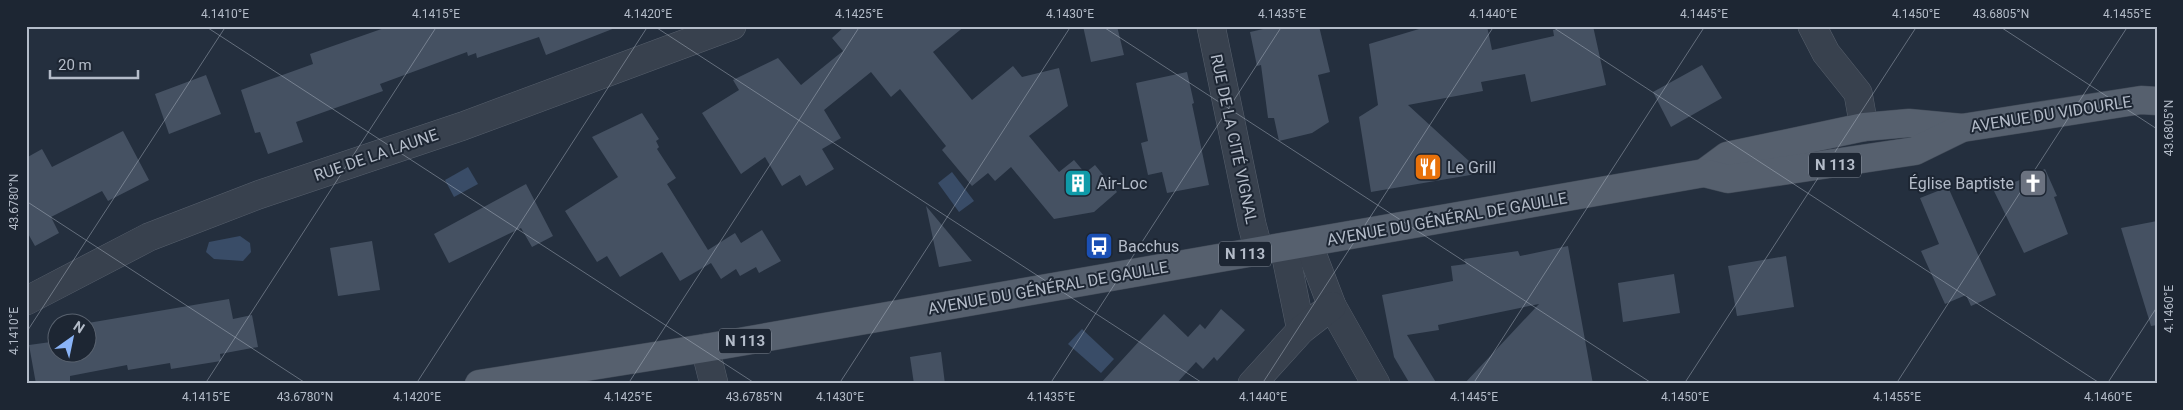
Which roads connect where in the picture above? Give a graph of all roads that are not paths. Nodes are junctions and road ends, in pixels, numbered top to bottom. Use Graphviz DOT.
graph roads {
  1 [pos="732,26"];
  2 [pos="1211,26"];
  3 [pos="1812,26"];
  4 [pos="2151,98"];
  5 [pos="1864,127"];
  6 [pos="1962,128"];
  7 [pos="1704,173"];
  8 [pos="1284,247"];
  9 [pos="26,301"];
  10 [pos="1332,306"];
  11 [pos="1301,330"];
  12 [pos="705,348"];
  13 [pos="479,384"];
  14 [pos="714,384"];
  15 [pos="1252,384"];
  16 [pos="1376,384"];
  1 -- 9 [label="street, RUE DE LA LAUNE"];
  2 -- 8 [label="street, RUE DE LA CITÉ VIGNAL"];
  3 -- 5 [label="street"];
  4 -- 6 [label="main road, AVENUE DU VIDOURLE / N 113"];
  5 -- 6 [label="main road, AVENUE DU GÉNÉRAL DE GAULLE / N 113"];
  5 -- 7 [label="main road, AVENUE DU GÉNÉRAL DE GAULLE / N 113"];
  6 -- 7 [label="main road, AVENUE DU GÉNÉRAL DE GAULLE / N 113"];
  7 -- 8 [label="main road, AVENUE DU GÉNÉRAL DE GAULLE / N 113"];
  8 -- 10 [label="street"];
  8 -- 11 [label="street"];
  8 -- 12 [label="main road, AVENUE DU GÉNÉRAL DE GAULLE / N 113"];
  10 -- 11 [label="street"];
  10 -- 16 [label="street"];
  11 -- 15 [label="street"];
  12 -- 13 [label="main road, AVENUE DU GÉNÉRAL DE GAULLE / N 113"];
  12 -- 14 [label="street"];
}
